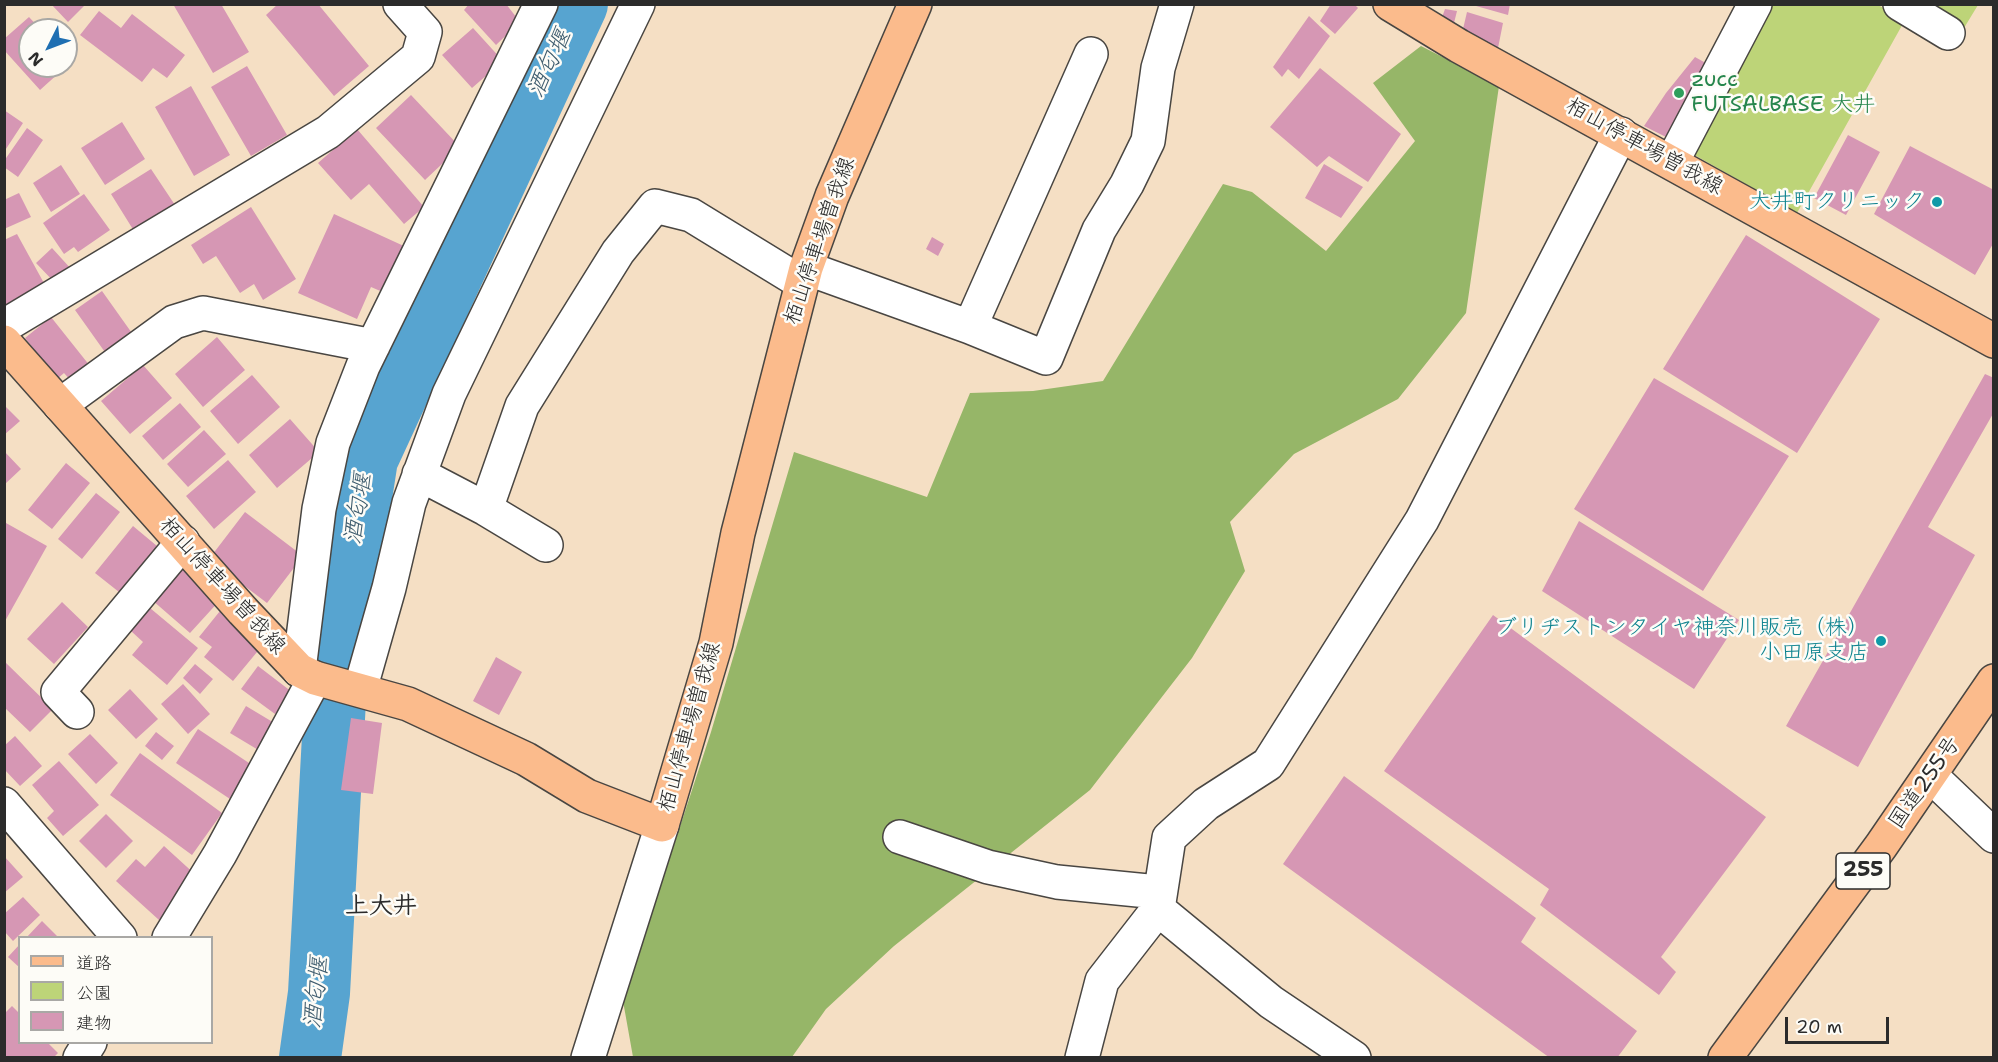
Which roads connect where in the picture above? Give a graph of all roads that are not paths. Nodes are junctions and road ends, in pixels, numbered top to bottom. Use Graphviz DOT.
graph roads {
  1 [pos="400,4"];
  2 [pos="541,4"];
  3 [pos="638,4"];
  4 [pos="915,4"];
  5 [pos="1178,4"];
  6 [pos="1755,4"];
  7 [pos="1900,4"];
  8 [pos="1406,9"];
  9 [pos="1948,33"];
  10 [pos="1091,54"];
  11 [pos="1621,134"];
  12 [pos="1672,162"];
  13 [pos="804,276"];
  14 [pos="4,326"];
  15 [pos="970,327"];
  16 [pos="1994,341"];
  17 [pos="4,342"];
  18 [pos="373,346"];
  19 [pos="60,405"];
  20 [pos="419,474"];
  21 [pos="486,509"];
  22 [pos="183,542"];
  23 [pos="546,545"];
  24 [pos="307,674"];
  25 [pos="1994,681"];
  26 [pos="360,690"];
  27 [pos="77,712"];
  28 [pos="1931,776"];
  29 [pos="4,804"];
  30 [pos="662,825"];
  31 [pos="1994,836"];
  32 [pos="900,837"];
  33 [pos="1158,900"];
  34 [pos="118,936"];
  35 [pos="170,936"];
  36 [pos="89,1044"];
  37 [pos="80,1058"];
  38 [pos="588,1058"];
  39 [pos="1082,1058"];
  40 [pos="1354,1058"];
  41 [pos="1725,1058"];
  1 -- 14 [label="street"];
  2 -- 18 [label="street"];
  3 -- 20 [label="street"];
  4 -- 13 [label="main road, 栢山停車場曽我線"];
  5 -- 15 [label="street"];
  6 -- 12 [label="street"];
  7 -- 9 [label="street"];
  8 -- 11 [label="main road, 栢山停車場曽我線"];
  10 -- 15 [label="street"];
  11 -- 12 [label="main road, 栢山停車場曽我線"];
  11 -- 33 [label="street"];
  12 -- 16 [label="main road, 栢山停車場曽我線"];
  13 -- 15 [label="street"];
  13 -- 21 [label="street"];
  13 -- 30 [label="main road, 栢山停車場曽我線"];
  17 -- 19 [label="main road, 栢山停車場曽我線"];
  18 -- 19 [label="street"];
  18 -- 24 [label="street"];
  19 -- 22 [label="main road, 栢山停車場曽我線"];
  20 -- 21 [label="street"];
  20 -- 26 [label="street"];
  21 -- 23 [label="street"];
  22 -- 24 [label="main road, 栢山停車場曽我線"];
  22 -- 27 [label="street"];
  24 -- 26 [label="main road, 栢山停車場曽我線"];
  24 -- 35 [label="street"];
  25 -- 28 [label="main road, 国道255号 / 255"];
  26 -- 30 [label="main road, 栢山停車場曽我線"];
  28 -- 31 [label="street"];
  28 -- 41 [label="main road, 国道255号 / 255"];
  29 -- 34 [label="street"];
  30 -- 38 [label="street"];
  32 -- 33 [label="street"];
  33 -- 39 [label="street"];
  33 -- 40 [label="street"];
  36 -- 37 [label="street"];
}
